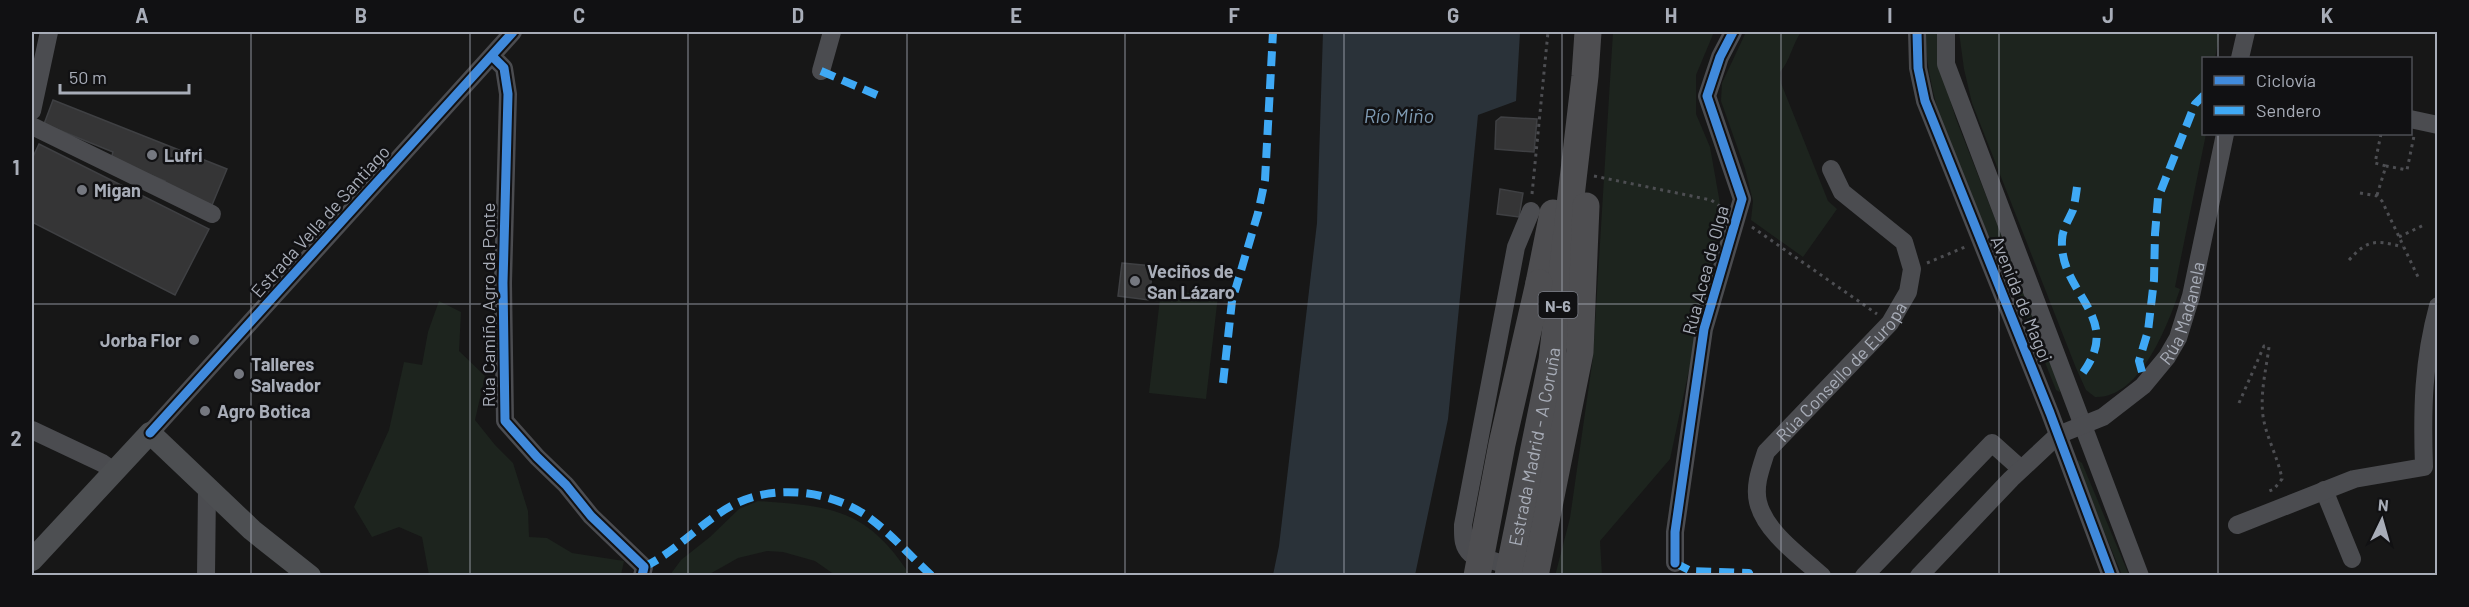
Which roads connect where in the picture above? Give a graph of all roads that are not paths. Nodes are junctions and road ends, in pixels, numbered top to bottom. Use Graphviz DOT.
graph roads {
  1 [pos="49,32"];
  2 [pos="832,32"];
  3 [pos="1581,32"];
  4 [pos="1588,32"];
  5 [pos="1602,32"];
  6 [pos="1733,32"];
  7 [pos="1917,32"];
  8 [pos="1946,32"];
  9 [pos="2246,32"];
  10 [pos="499,41"];
  11 [pos="2240,57"];
  12 [pos="821,71"];
  13 [pos="32,111"];
  14 [pos="2413,125"];
  15 [pos="2438,125"];
  16 [pos="32,126"];
  17 [pos="2225,135"];
  18 [pos="1831,169"];
  19 [pos="1531,211"];
  20 [pos="212,214"];
  21 [pos="2438,306"];
  22 [pos="2083,425"];
  23 [pos="32,430"];
  24 [pos="150,433"];
  25 [pos="2058,435"];
  26 [pos="2021,469"];
  27 [pos="115,472"];
  28 [pos="207,489"];
  29 [pos="2325,490"];
  30 [pos="2237,525"];
  31 [pos="2352,559"];
  32 [pos="32,560"];
  33 [pos="1675,563"];
  34 [pos="1509,571"];
  35 [pos="206,576"];
  36 [pos="310,576"];
  37 [pos="642,576"];
  38 [pos="1477,576"];
  39 [pos="1535,576"];
  40 [pos="1822,576"];
  41 [pos="1864,576"];
  42 [pos="1919,576"];
  43 [pos="2111,576"];
  44 [pos="2140,576"];
  1 -- 13 [label="street"];
  2 -- 12 [label="street"];
  3 -- 38 [label="highway, bridge"];
  4 -- 34 [label="highway, Estrada Madrid - A Coruña / N-6"];
  5 -- 39 [label="highway"];
  6 -- 33 [label="street, Rúa Acea de Olga"];
  7 -- 25 [label="street, Avenida de Magoi"];
  8 -- 22 [label="street, Avenida de Magoi"];
  9 -- 11 [label="street"];
  10 -- 24 [label="street, Estrada Vella de Santiago"];
  10 -- 37 [label="street, Rúa Camiño Agro da Ponte"];
  14 -- 15 [label="street"];
  16 -- 20 [label="street"];
  17 -- 22 [label="street, Rúa Madanela"];
  18 -- 40 [label="street, Rúa Consello de Europa"];
  19 -- 34 [label="street"];
  21 -- 29 [label="street"];
  22 -- 25 [label="street, Rúa Madanela"];
  22 -- 44 [label="street, Avenida de Magoi"];
  23 -- 27 [label="street"];
  24 -- 27 [label="main road, Estrada Vella de Santiago"];
  24 -- 28 [label="main road"];
  25 -- 26 [label="street"];
  25 -- 43 [label="street, Avenida de Magoi"];
  26 -- 41 [label="street"];
  26 -- 42 [label="street"];
  27 -- 32 [label="main road, Estrada Vella de Santiago"];
  28 -- 35 [label="street"];
  28 -- 36 [label="main road"];
  29 -- 30 [label="street"];
  29 -- 31 [label="street"];
}
